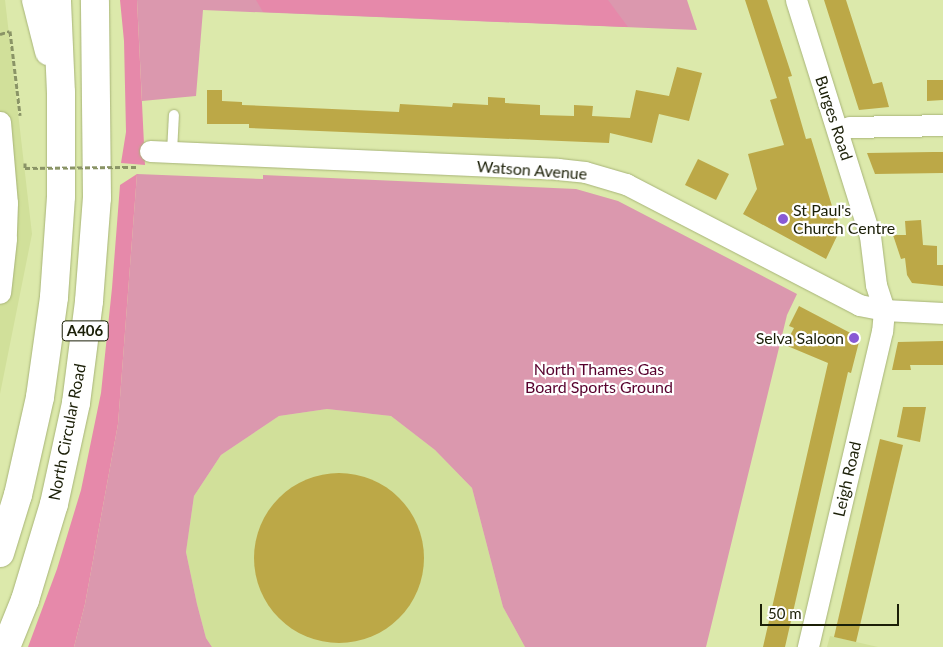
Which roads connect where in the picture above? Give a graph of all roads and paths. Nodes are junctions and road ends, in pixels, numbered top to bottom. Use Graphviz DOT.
graph roads {
  1 [pos="36,0"];
  2 [pos="58,0"];
  3 [pos="796,0"];
  4 [pos="95,2"];
  5 [pos="0,34"];
  6 [pos="61,93"];
  7 [pos="174,115"];
  8 [pos="10,123"];
  9 [pos="943,125"];
  10 [pos="838,130"];
  11 [pos="150,151"];
  12 [pos="172,152"];
  13 [pos="24,153"];
  14 [pos="123,167"];
  15 [pos="3,203"];
  16 [pos="0,293"];
  17 [pos="884,310"];
  18 [pos="943,313"];
  19 [pos="0,553"];
  20 [pos="6,647"];
  21 [pos="808,647"];
  1 -- 6 [label="highway, A406"];
  2 -- 6 [label="highway, North Circular Road / A406"];
  3 -- 10 [label="street, Burges Road"];
  4 -- 20 [label="highway, North Circular Road / A406"];
  5 -- 8 [label="path"];
  6 -- 19 [label="highway, North Circular Road / A406"];
  7 -- 12 [label="lane"];
  8 -- 15 [label="street"];
  9 -- 10 [label="street"];
  10 -- 17 [label="street, Burges Road"];
  11 -- 12 [label="street, Watson Avenue"];
  12 -- 17 [label="street, Watson Avenue"];
  13 -- 14 [label="path, bridge"];
  15 -- 16 [label="street"];
  17 -- 18 [label="street"];
  17 -- 21 [label="street, Leigh Road"];
}
